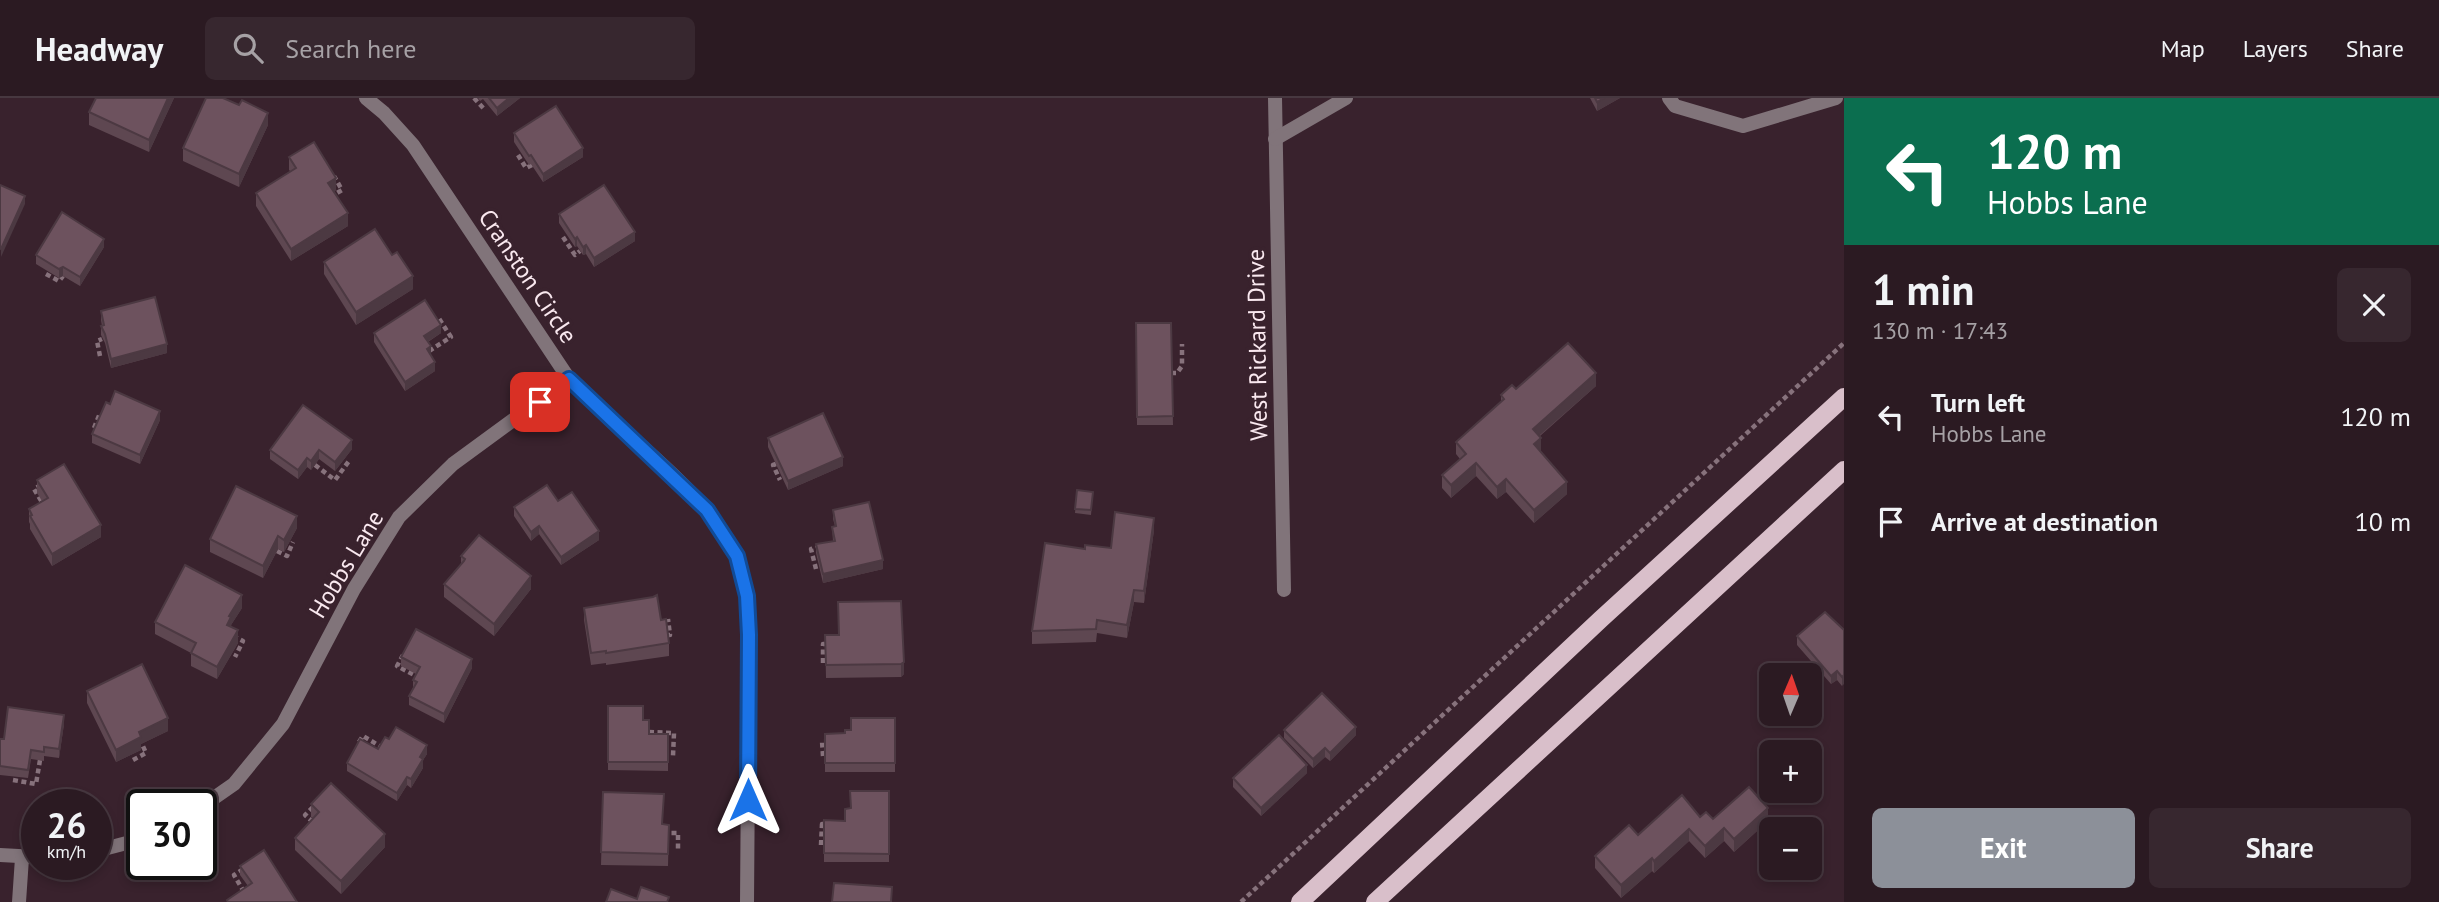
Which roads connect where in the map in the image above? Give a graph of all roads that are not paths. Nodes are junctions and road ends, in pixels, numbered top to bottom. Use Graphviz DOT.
graph roads {
  1 [pos="366,98"];
  2 [pos="1275,98"];
  3 [pos="1346,98"];
  4 [pos="1669,98"];
  5 [pos="1836,98"];
  6 [pos="1275,139"];
  7 [pos="569,379"];
  8 [pos="1844,397"];
  9 [pos="1844,470"];
  10 [pos="1284,590"];
  11 [pos="217,796"];
  12 [pos="0,855"];
  13 [pos="21,856"];
  14 [pos="24,880"];
  15 [pos="19,902"];
  16 [pos="747,902"];
  17 [pos="1300,902"];
  18 [pos="1376,902"];
  1 -- 7 [label="street, Cranston Circle"];
  2 -- 6 [label="street, West Rickard Drive"];
  3 -- 6 [label="street"];
  4 -- 5 [label="street"];
  6 -- 10 [label="street, West Rickard Drive"];
  7 -- 11 [label="street, Hobbs Lane"];
  7 -- 16 [label="street, Cranston Circle"];
  8 -- 17 [label="main road"];
  9 -- 18 [label="main road"];
  12 -- 13 [label="street"];
  14 -- 15 [label="street"];
}
